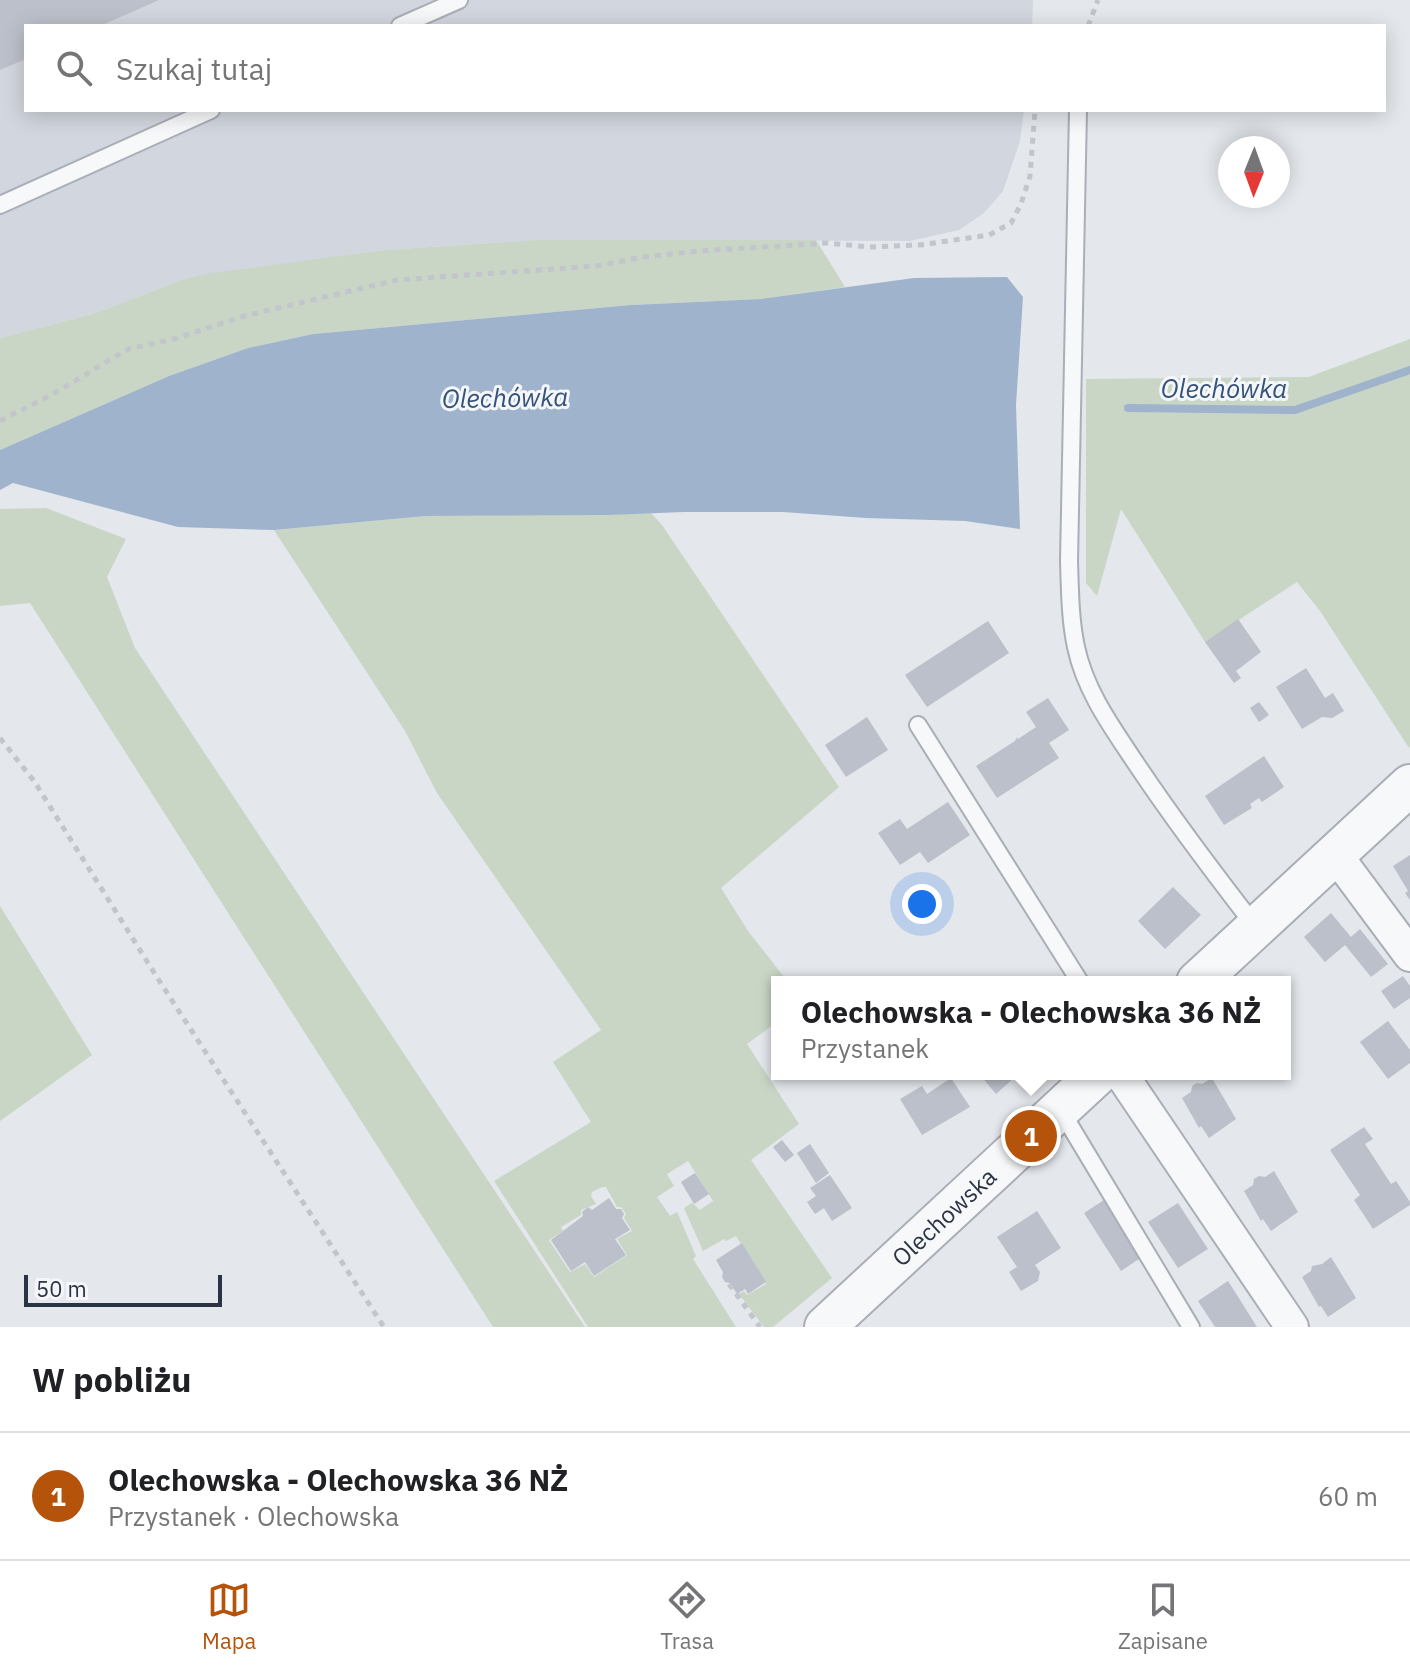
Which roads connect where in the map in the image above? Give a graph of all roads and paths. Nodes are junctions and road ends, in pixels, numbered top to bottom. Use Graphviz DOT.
graph roads {
  1 [pos="459,0"];
  2 [pos="1098,0"];
  3 [pos="405,24"];
  4 [pos="1089,24"];
  5 [pos="207,112"];
  6 [pos="1035,112"];
  7 [pos="1078,112"];
  8 [pos="0,205"];
  9 [pos="0,421"];
  10 [pos="918,725"];
  11 [pos="0,738"];
  12 [pos="1410,785"];
  13 [pos="1335,854"];
  14 [pos="1256,927"];
  15 [pos="1410,955"];
  16 [pos="1076,976"];
  17 [pos="1203,976"];
  18 [pos="1091,1080"];
  19 [pos="1125,1080"];
  20 [pos="1060,1109"];
  21 [pos="729,1284"];
  22 [pos="384,1327"];
  23 [pos="760,1327"];
  24 [pos="825,1327"];
  25 [pos="1191,1327"];
  26 [pos="1292,1327"];
  1 -- 3 [label="lane"];
  2 -- 4 [label="path"];
  5 -- 8 [label="lane"];
  6 -- 9 [label="path"];
  7 -- 14 [label="lane"];
  10 -- 16 [label="lane"];
  11 -- 22 [label="path"];
  12 -- 13 [label="street"];
  13 -- 14 [label="street"];
  13 -- 15 [label="street"];
  14 -- 17 [label="street"];
  18 -- 20 [label="street, Olechowska"];
  19 -- 26 [label="street"];
  20 -- 24 [label="street, Olechowska"];
  20 -- 25 [label="lane"];
  21 -- 23 [label="path"];
}
